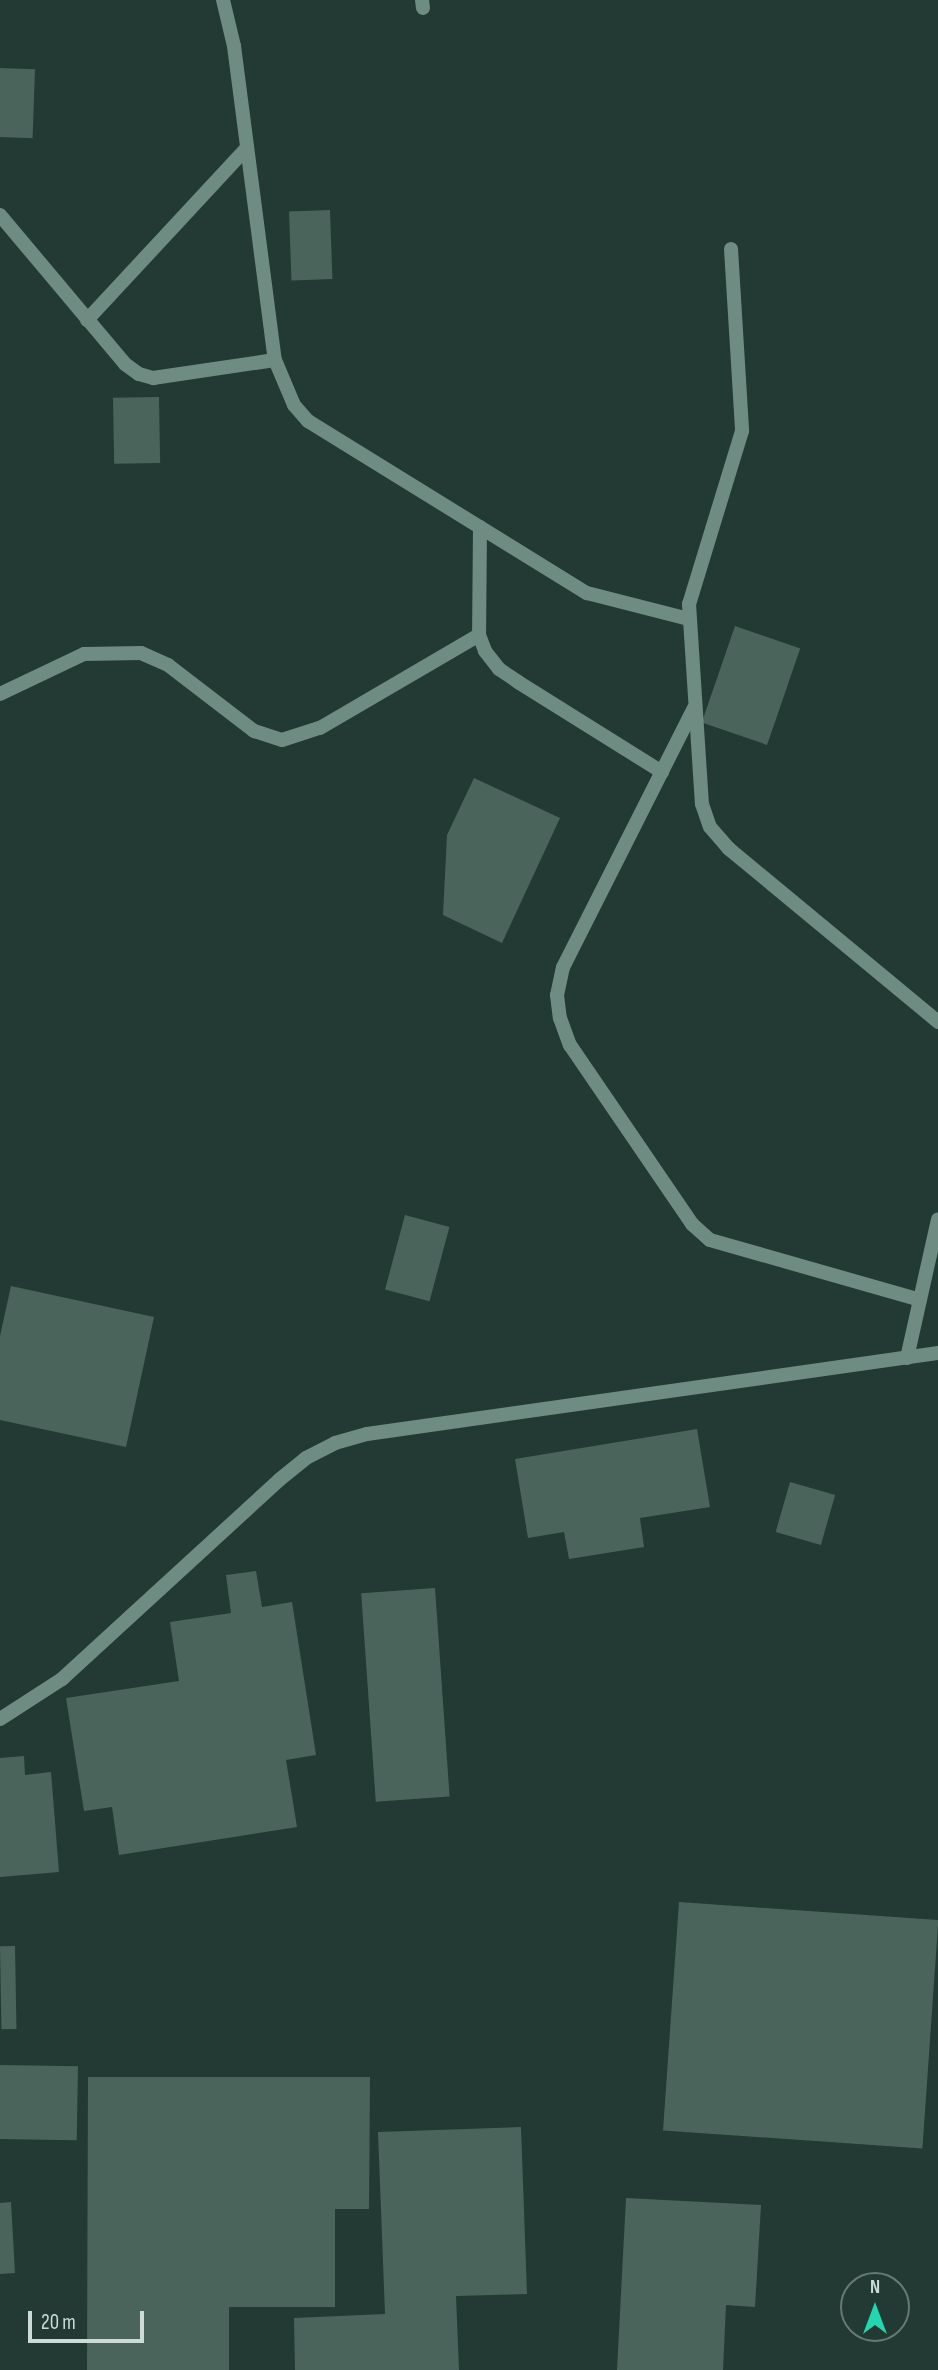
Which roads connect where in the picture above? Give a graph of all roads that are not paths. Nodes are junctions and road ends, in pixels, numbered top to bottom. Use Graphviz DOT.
graph roads {
  1 [pos="223,0"];
  2 [pos="247,148"];
  3 [pos="0,215"];
  4 [pos="731,249"];
  5 [pos="87,320"];
  6 [pos="275,360"];
  7 [pos="480,527"];
  8 [pos="689,619"];
  9 [pos="479,635"];
  10 [pos="0,694"];
  11 [pos="695,707"];
  12 [pos="662,772"];
  13 [pos="938,1022"];
  14 [pos="938,1219"];
  15 [pos="920,1300"];
  16 [pos="938,1353"];
  17 [pos="907,1357"];
  18 [pos="0,1719"];
  1 -- 2 [label="street"];
  2 -- 5 [label="street"];
  2 -- 6 [label="street"];
  3 -- 5 [label="street"];
  4 -- 8 [label="street"];
  5 -- 6 [label="street"];
  6 -- 7 [label="street"];
  7 -- 8 [label="street"];
  7 -- 9 [label="street"];
  8 -- 11 [label="street"];
  9 -- 10 [label="street"];
  9 -- 12 [label="street"];
  11 -- 12 [label="street"];
  11 -- 13 [label="street"];
  12 -- 15 [label="street"];
  14 -- 15 [label="street"];
  15 -- 17 [label="street"];
  16 -- 17 [label="street"];
  17 -- 18 [label="street"];
}
